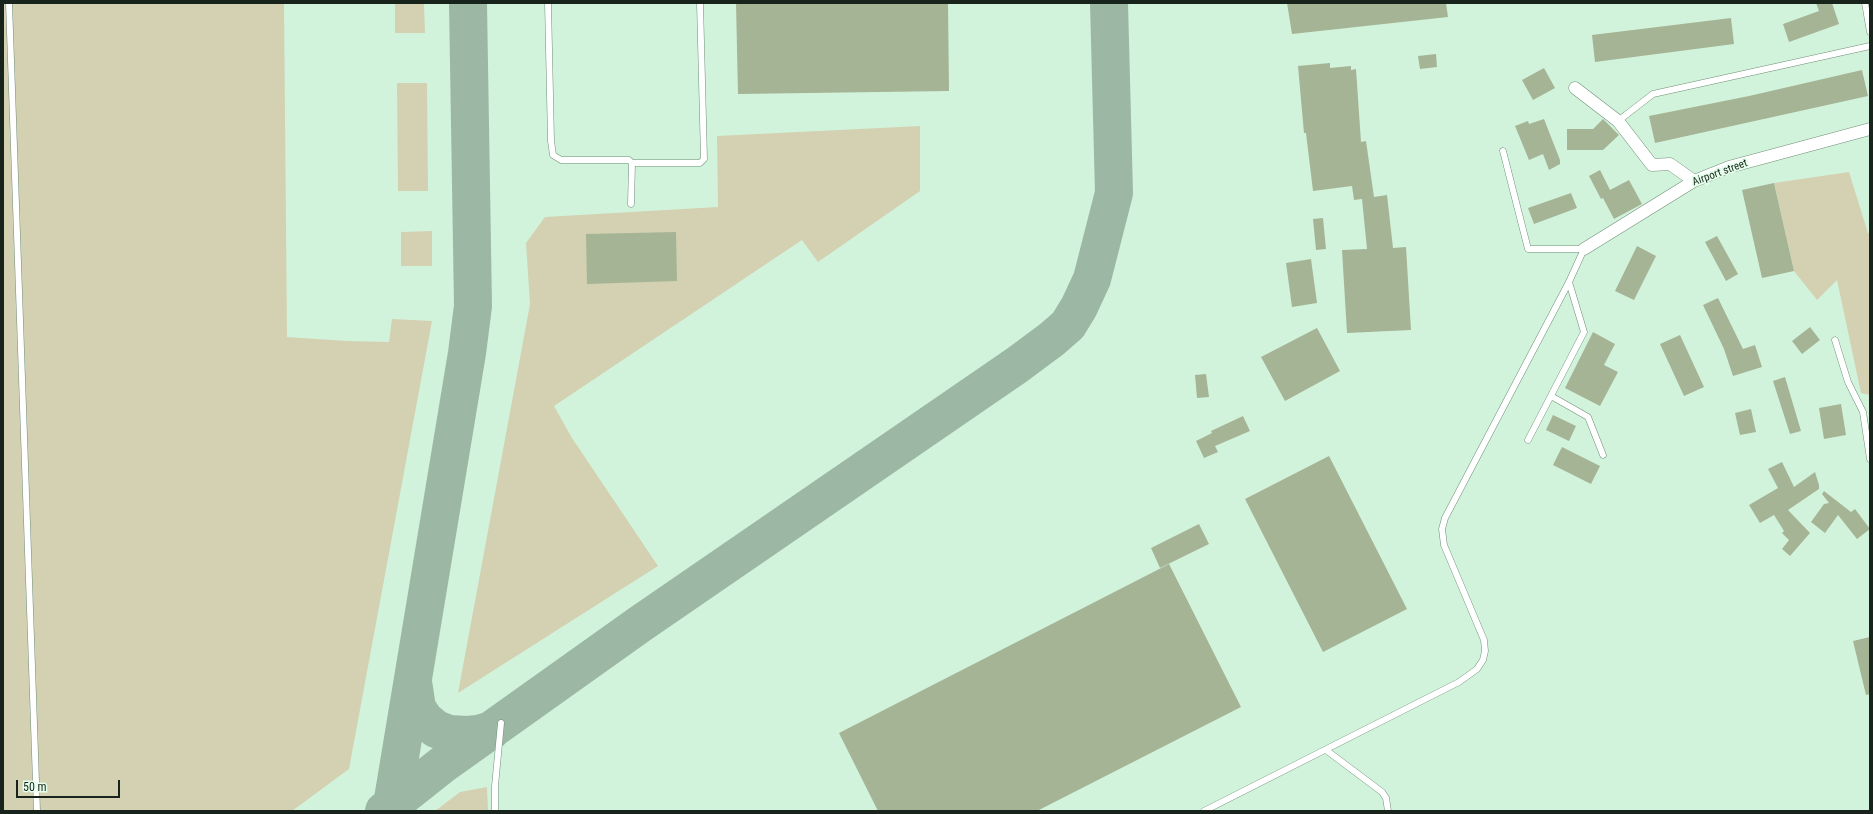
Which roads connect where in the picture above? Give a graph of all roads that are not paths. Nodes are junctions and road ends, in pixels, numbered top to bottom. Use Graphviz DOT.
graph roads {
  1 [pos="10,3"];
  2 [pos="548,3"];
  3 [pos="700,3"];
  4 [pos="1865,3"];
  5 [pos="1870,32"];
  6 [pos="1870,46"];
  7 [pos="1575,88"];
  8 [pos="1618,121"];
  9 [pos="1870,129"];
  10 [pos="1503,151"];
  11 [pos="632,164"];
  12 [pos="1694,181"];
  13 [pos="631,204"];
  14 [pos="1584,249"];
  15 [pos="1569,282"];
  16 [pos="1835,340"];
  17 [pos="1551,396"];
  18 [pos="1870,411"];
  19 [pos="1863,412"];
  20 [pos="1528,440"];
  21 [pos="1603,455"];
  22 [pos="1870,459"];
  23 [pos="501,723"];
  24 [pos="1326,750"];
  25 [pos="37,811"];
  26 [pos="495,811"];
  27 [pos="1204,811"];
  28 [pos="1388,811"];
  1 -- 25 [label="lane"];
  2 -- 11 [label="lane"];
  3 -- 11 [label="lane"];
  4 -- 5 [label="lane"];
  6 -- 8 [label="lane"];
  7 -- 8 [label="street"];
  8 -- 12 [label="street"];
  9 -- 12 [label="street, Аirport street"];
  10 -- 14 [label="lane"];
  11 -- 13 [label="lane"];
  12 -- 14 [label="street, Аirport street"];
  14 -- 15 [label="lane"];
  15 -- 17 [label="lane"];
  15 -- 24 [label="lane"];
  16 -- 19 [label="lane"];
  17 -- 20 [label="lane"];
  17 -- 21 [label="lane"];
  18 -- 19 [label="lane"];
  19 -- 22 [label="lane"];
  23 -- 26 [label="lane"];
  24 -- 27 [label="lane"];
  24 -- 28 [label="lane"];
}
